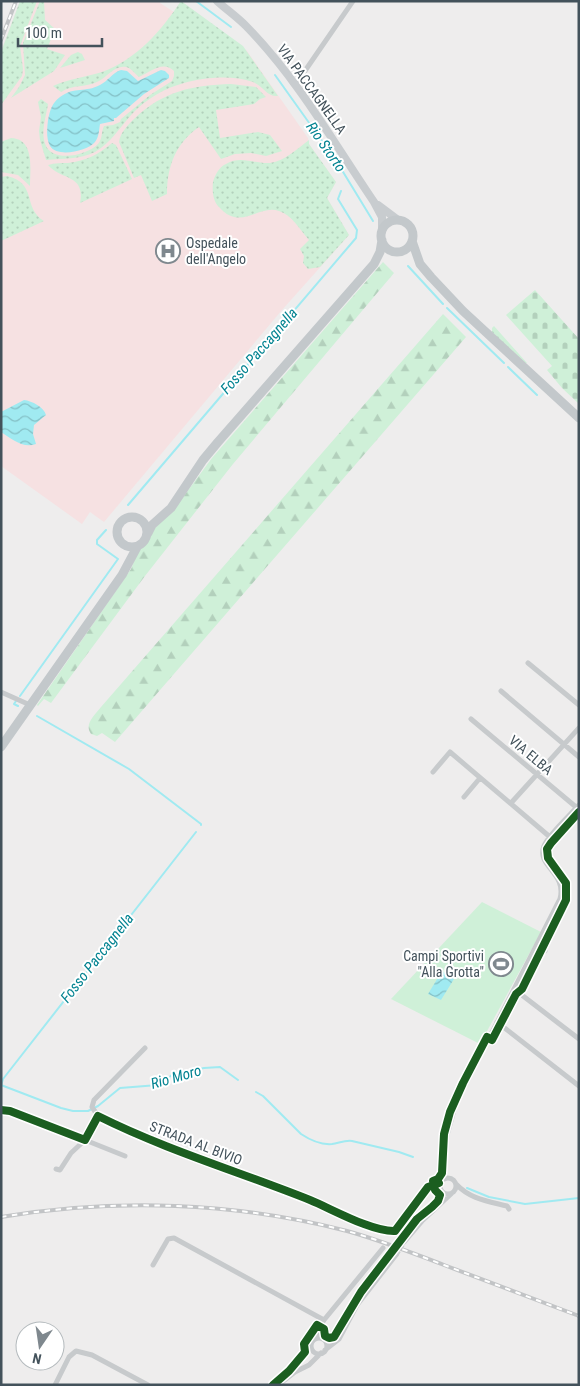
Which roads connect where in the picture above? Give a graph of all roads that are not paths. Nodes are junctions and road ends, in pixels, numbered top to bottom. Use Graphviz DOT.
graph roads {
  1 [pos="217,1"];
  2 [pos="353,1"];
  3 [pos="294,84"];
  4 [pos="374,202"];
  5 [pos="398,220"];
  6 [pos="382,236"];
  7 [pos="412,241"];
  8 [pos="397,252"];
  9 [pos="374,264"];
  10 [pos="420,264"];
  11 [pos="579,418"];
  12 [pos="159,518"];
  13 [pos="141,520"];
  14 [pos="148,533"];
  15 [pos="124,544"];
  16 [pos="137,547"];
  17 [pos="125,570"];
  18 [pos="528,663"];
  19 [pos="501,691"];
  20 [pos="1,692"];
  21 [pos="30,705"];
  22 [pos="579,705"];
  23 [pos="471,719"];
  24 [pos="579,728"];
  25 [pos="564,744"];
  26 [pos="1,747"];
  27 [pos="579,757"];
  28 [pos="433,772"];
  29 [pos="537,774"];
  30 [pos="480,778"];
  31 [pos="464,797"];
  32 [pos="511,803"];
  33 [pos="578,806"];
  34 [pos="550,837"];
  35 [pos="537,944"];
  36 [pos="545,950"];
  37 [pos="514,989"];
  38 [pos="498,1022"];
  39 [pos="579,1039"];
  40 [pos="145,1048"];
  41 [pos="579,1086"];
  42 [pos="1,1110"];
  43 [pos="95,1112"];
  44 [pos="85,1140"];
  45 [pos="125,1156"];
  46 [pos="444,1168"];
  47 [pos="56,1169"];
  48 [pos="450,1178"];
  49 [pos="456,1184"];
  50 [pos="442,1185"];
  51 [pos="453,1192"];
  52 [pos="463,1192"];
  53 [pos="444,1202"];
  54 [pos="509,1209"];
  55 [pos="404,1242"];
  56 [pos="383,1248"];
  57 [pos="396,1255"];
  58 [pos="154,1265"];
  59 [pos="324,1320"];
  60 [pos="318,1338"];
  61 [pos="325,1340"];
  62 [pos="336,1342"];
  63 [pos="312,1350"];
  64 [pos="323,1352"];
  65 [pos="309,1365"];
  66 [pos="55,1385"];
  67 [pos="148,1385"];
  68 [pos="278,1385"];
  1 -- 3 [label="main road, VIA PACCAGNELLA"];
  2 -- 3 [label="street"];
  3 -- 4 [label="main road, VIA PACCAGNELLA"];
  4 -- 5 [label="main road, VIA PACCAGNELLA"];
  4 -- 6 [label="main road, VIA PACCAGNELLA"];
  5 -- 6 [label="main road"];
  5 -- 7 [label="main road"];
  6 -- 8 [label="main road"];
  6 -- 9 [label="main road"];
  7 -- 8 [label="main road"];
  7 -- 10 [label="main road"];
  8 -- 9 [label="main road"];
  8 -- 10 [label="main road"];
  9 -- 12 [label="main road"];
  10 -- 11 [label="main road"];
  12 -- 13 [label="main road"];
  12 -- 14 [label="main road"];
  13 -- 14 [label="main road"];
  13 -- 15 [label="main road"];
  14 -- 16 [label="main road"];
  15 -- 16 [label="main road"];
  15 -- 17 [label="main road"];
  16 -- 17 [label="main road"];
  17 -- 21 [label="main road"];
  18 -- 22 [label="street"];
  19 -- 25 [label="street"];
  20 -- 21 [label="street"];
  21 -- 26 [label="main road"];
  23 -- 29 [label="street, VIA ELBA"];
  24 -- 25 [label="street"];
  25 -- 27 [label="street"];
  25 -- 29 [label="street"];
  28 -- 30 [label="street"];
  29 -- 32 [label="street"];
  29 -- 33 [label="street, VIA ELBA"];
  30 -- 31 [label="street"];
  30 -- 32 [label="street"];
  32 -- 34 [label="street"];
  33 -- 34 [label="street"];
  34 -- 35 [label="street"];
  35 -- 36 [label="street"];
  35 -- 37 [label="street"];
  37 -- 38 [label="street"];
  37 -- 39 [label="street"];
  38 -- 41 [label="street"];
  38 -- 46 [label="street"];
  40 -- 43 [label="street"];
  42 -- 44 [label="street"];
  43 -- 44 [label="street"];
  43 -- 50 [label="street, STRADA AL BIVIO"];
  44 -- 45 [label="street"];
  44 -- 47 [label="street"];
  46 -- 48 [label="street"];
  46 -- 50 [label="street"];
  48 -- 49 [label="street"];
  48 -- 50 [label="street"];
  49 -- 51 [label="street"];
  49 -- 52 [label="street"];
  50 -- 51 [label="street"];
  50 -- 53 [label="street"];
  51 -- 52 [label="street"];
  51 -- 53 [label="street"];
  52 -- 54 [label="street"];
  53 -- 55 [label="street"];
  56 -- 59 [label="street"];
  57 -- 62 [label="street"];
  58 -- 59 [label="street"];
  59 -- 60 [label="street"];
  60 -- 61 [label="street"];
  60 -- 63 [label="street"];
  61 -- 62 [label="street"];
  61 -- 64 [label="street"];
  62 -- 64 [label="street"];
  63 -- 64 [label="street"];
  63 -- 65 [label="street"];
  64 -- 65 [label="street"];
  65 -- 68 [label="street"];
  66 -- 67 [label="street"];
}
